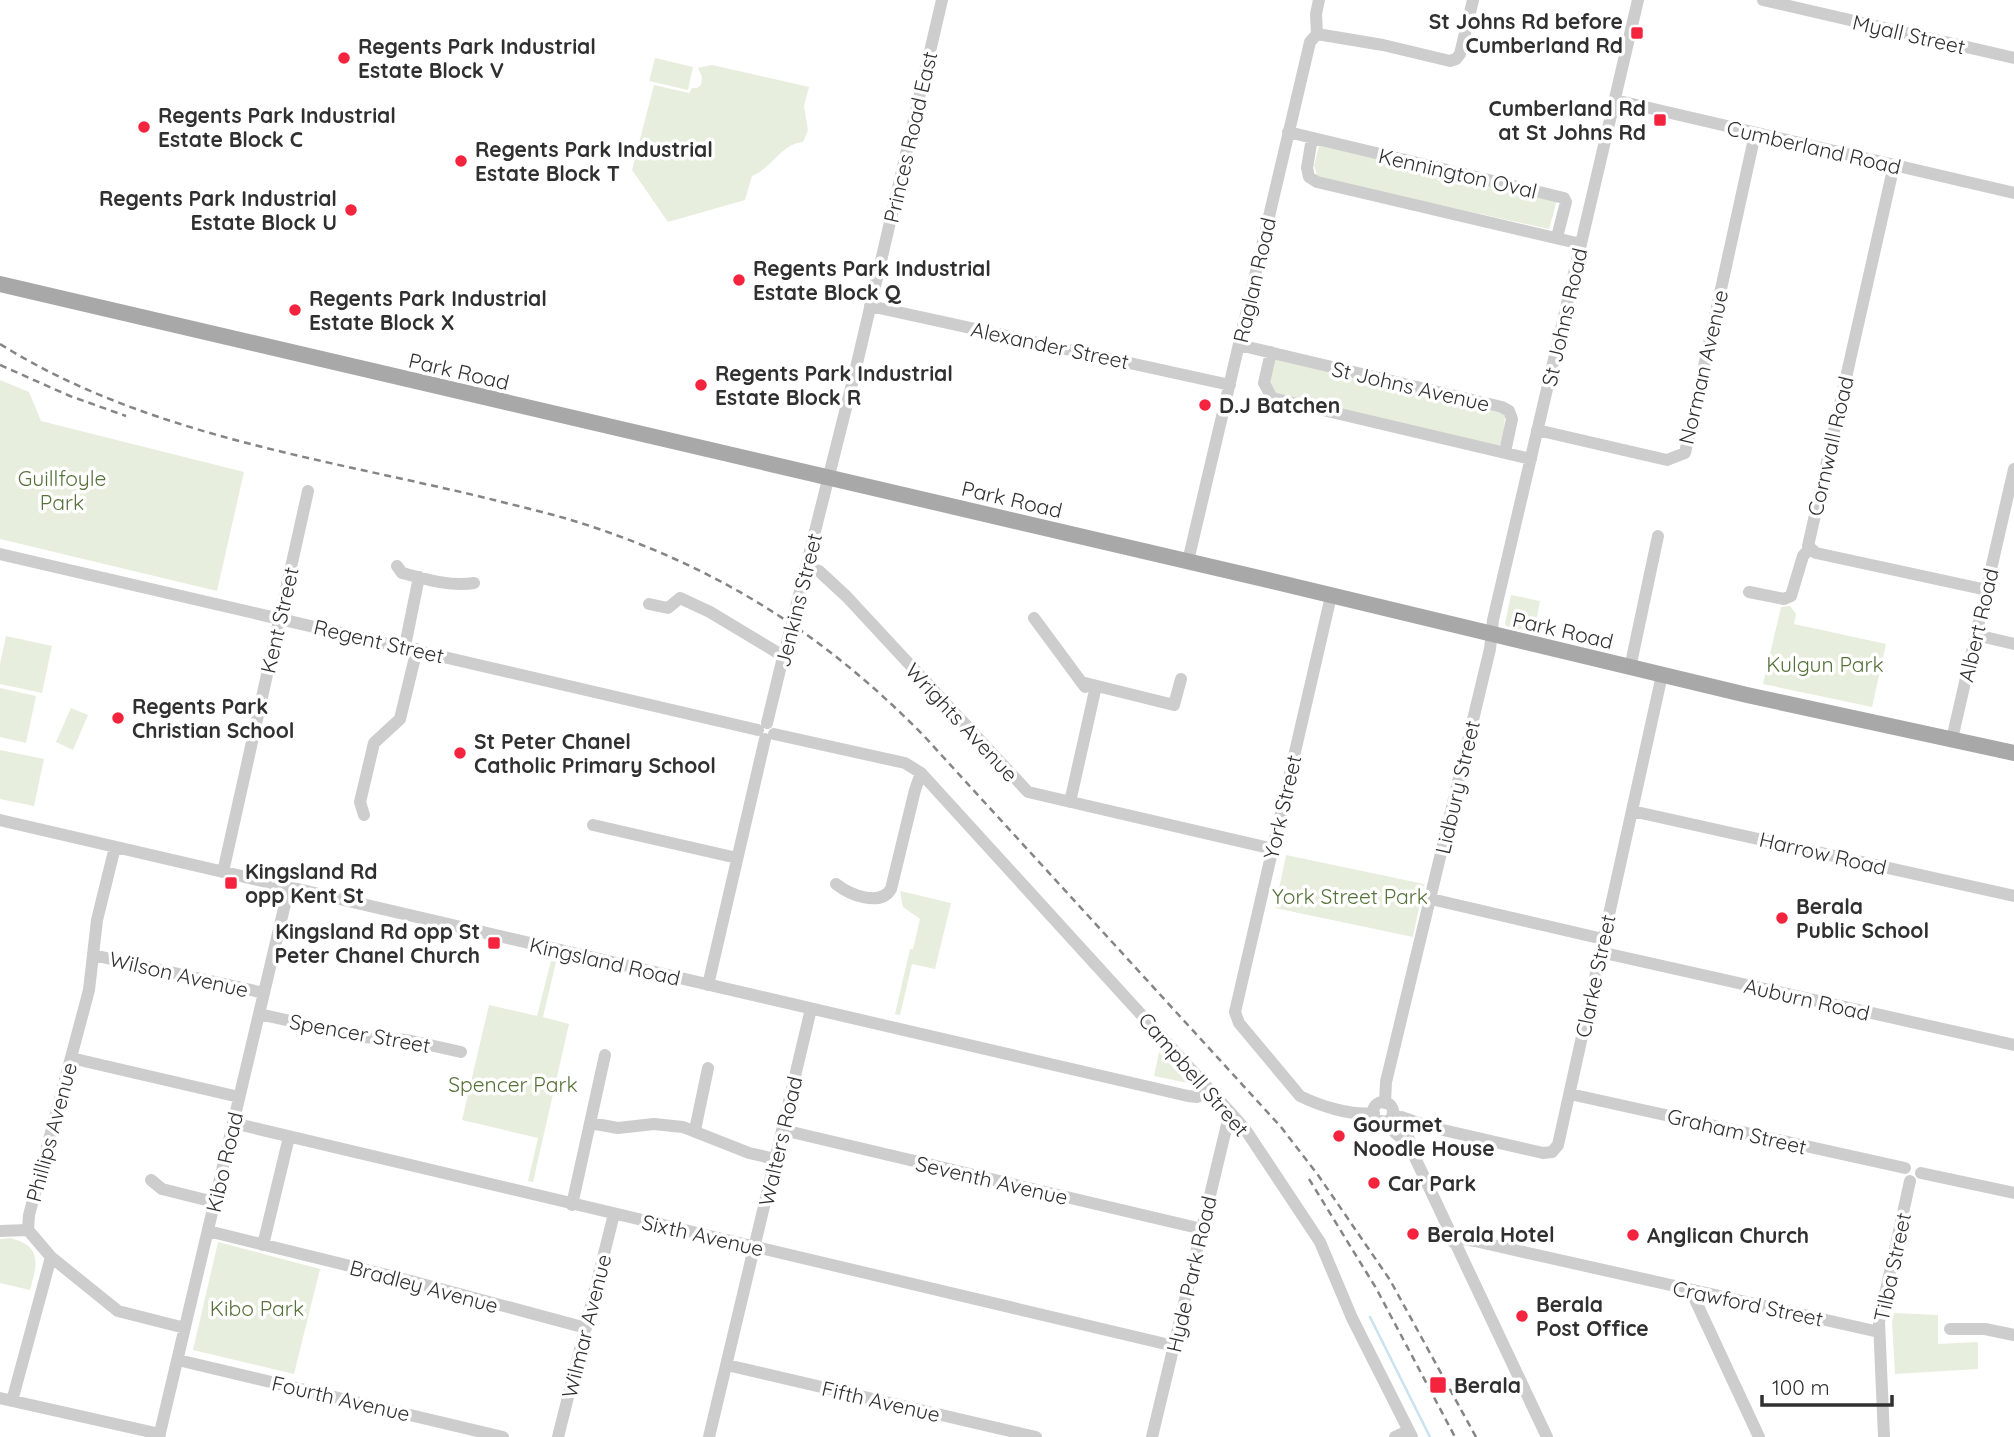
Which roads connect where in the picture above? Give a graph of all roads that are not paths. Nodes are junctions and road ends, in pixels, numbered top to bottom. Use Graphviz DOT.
graph roads {
  1 [pos="942,0"];
  2 [pos="1319,0"];
  3 [pos="1473,0"];
  4 [pos="1638,0"];
  5 [pos="1763,0"];
  6 [pos="1318,34"];
  7 [pos="2014,58"];
  8 [pos="1615,100"];
  9 [pos="1288,132"];
  10 [pos="1755,134"];
  11 [pos="1312,138"];
  12 [pos="1894,165"];
  13 [pos="2014,193"];
  14 [pos="1557,237"];
  15 [pos="1581,244"];
  16 [pos="0,284"];
  17 [pos="870,306"];
  18 [pos="1240,345"];
  19 [pos="1270,352"];
  20 [pos="1230,385"];
  21 [pos="1537,429"];
  22 [pos="1506,452"];
  23 [pos="1531,459"];
  24 [pos="2014,469"];
  25 [pos="828,478"];
  26 [pos="308,491"];
  27 [pos="1658,536"];
  28 [pos="1809,549"];
  29 [pos="0,554"];
  30 [pos="1188,561"];
  31 [pos="397,566"];
  32 [pos="806,567"];
  33 [pos="419,577"];
  34 [pos="474,583"];
  35 [pos="1987,590"];
  36 [pos="1749,592"];
  37 [pos="1331,596"];
  38 [pos="649,604"];
  39 [pos="1034,618"];
  40 [pos="279,619"];
  41 [pos="1491,635"];
  42 [pos="1976,635"];
  43 [pos="2014,644"];
  44 [pos="411,648"];
  45 [pos="783,656"];
  46 [pos="1630,668"];
  47 [pos="1662,675"];
  48 [pos="1181,679"];
  49 [pos="1095,692"];
  50 [pos="766,731"];
  51 [pos="1952,740"];
  52 [pos="2014,753"];
  53 [pos="905,763"];
  54 [pos="921,773"];
  55 [pos="1070,802"];
  56 [pos="1633,811"];
  57 [pos="364,815"];
  58 [pos="0,820"];
  59 [pos="593,825"];
  60 [pos="115,847"];
  61 [pos="1273,849"];
  62 [pos="737,858"];
  63 [pos="223,872"];
  64 [pos="836,884"];
  65 [pos="289,887"];
  66 [pos="2014,896"];
  67 [pos="1431,899"];
  68 [pos="1602,945"];
  69 [pos="93,955"];
  70 [pos="708,985"];
  71 [pos="264,993"];
  72 [pos="811,1009"];
  73 [pos="259,1014"];
  74 [pos="1236,1019"];
  75 [pos="2014,1045"];
  76 [pos="461,1052"];
  77 [pos="605,1055"];
  78 [pos="71,1058"];
  79 [pos="708,1068"];
  80 [pos="1209,1089"];
  81 [pos="1570,1094"];
  82 [pos="239,1097"];
  83 [pos="1230,1112"];
  84 [pos="1387,1114"];
  85 [pos="590,1123"];
  86 [pos="233,1124"];
  87 [pos="1430,1127"];
  88 [pos="695,1130"];
  89 [pos="783,1130"];
  90 [pos="289,1137"];
  91 [pos="1409,1141"];
  92 [pos="775,1160"];
  93 [pos="1916,1177"];
  94 [pos="151,1180"];
  95 [pos="2014,1193"];
  96 [pos="214,1202"];
  97 [pos="572,1205"];
  98 [pos="614,1214"];
  99 [pos="1202,1229"];
  100 [pos="28,1230"];
  101 [pos="0,1231"];
  102 [pos="208,1231"];
  103 [pos="1453,1242"];
  104 [pos="263,1245"];
  105 [pos="755,1247"];
  106 [pos="51,1257"];
  107 [pos="1691,1291"];
  108 [pos="185,1328"];
  109 [pos="586,1328"];
  110 [pos="1950,1329"];
  111 [pos="1879,1332"];
  112 [pos="2014,1335"];
  113 [pos="1174,1346"];
  114 [pos="178,1360"];
  115 [pos="726,1365"];
  116 [pos="6,1399"];
  117 [pos="1410,1434"];
  118 [pos="159,1436"];
  119 [pos="503,1437"];
  120 [pos="558,1437"];
  121 [pos="709,1437"];
  122 [pos="1036,1437"];
  123 [pos="1152,1437"];
  124 [pos="1395,1437"];
  125 [pos="1547,1437"];
  126 [pos="1759,1437"];
  127 [pos="1884,1437"];
  1 -- 17 [label="street, Princes Road East"];
  2 -- 6 [label="street, Raglan Road"];
  3 -- 6 [label="street"];
  4 -- 8 [label="street, St Johns Road"];
  5 -- 7 [label="street, Myall Street"];
  6 -- 9 [label="street, Raglan Road"];
  8 -- 10 [label="street, Cumberland Road"];
  8 -- 15 [label="street, St Johns Road"];
  9 -- 11 [label="street, Kennington Oval"];
  9 -- 18 [label="street, Raglan Road"];
  10 -- 12 [label="street, Cumberland Road"];
  10 -- 21 [label="street, Norman Avenue"];
  11 -- 14 [label="street, Kennington Oval"];
  11 -- 14 [label="street, Kennington Oval"];
  12 -- 13 [label="street, Cumberland Road"];
  12 -- 28 [label="street, Cornwall Road"];
  14 -- 15 [label="street, Kennington Oval"];
  15 -- 21 [label="street, St Johns Road"];
  16 -- 25 [label="main road, Park Road"];
  17 -- 20 [label="street, Alexander Street"];
  17 -- 25 [label="street, Princes Road East"];
  18 -- 19 [label="street, St Johns Avenue"];
  18 -- 20 [label="street, Raglan Road"];
  19 -- 22 [label="street, St Johns Avenue"];
  19 -- 22 [label="street, St Johns Avenue"];
  20 -- 30 [label="street, Raglan Road"];
  21 -- 23 [label="street, St Johns Road"];
  22 -- 23 [label="street, St Johns Avenue"];
  23 -- 41 [label="street, St Johns Road"];
  24 -- 35 [label="street, Albert Road"];
  25 -- 30 [label="main road, Park Road"];
  25 -- 32 [label="street, Jenkins Street"];
  26 -- 40 [label="street, Kent Street"];
  27 -- 46 [label="street"];
  28 -- 35 [label="street"];
  28 -- 36 [label="street, Cornwall Road"];
  29 -- 40 [label="street, Regent Street"];
  30 -- 37 [label="main road, Park Road"];
  31 -- 33 [label="street"];
  32 -- 45 [label="street, Jenkins Street, bridge"];
  32 -- 55 [label="street, Wrights Avenue"];
  33 -- 34 [label="street"];
  33 -- 44 [label="street"];
  35 -- 42 [label="street, Albert Road"];
  37 -- 41 [label="main road, Park Road"];
  37 -- 61 [label="street, York Street"];
  38 -- 45 [label="street"];
  39 -- 49 [label="street"];
  40 -- 44 [label="street, Regent Street"];
  40 -- 63 [label="street, Kent Street"];
  41 -- 46 [label="main road, Park Road"];
  41 -- 67 [label="street, Lidbury Street"];
  42 -- 43 [label="street"];
  42 -- 51 [label="street, Albert Road"];
  44 -- 50 [label="street, Regent Street"];
  44 -- 57 [label="street"];
  45 -- 50 [label="street, Jenkins Street"];
  46 -- 47 [label="main road, Park Road"];
  47 -- 51 [label="main road, Park Road"];
  47 -- 56 [label="street, Clarke Street"];
  48 -- 49 [label="street"];
  49 -- 55 [label="street"];
  50 -- 53 [label="street, Regent Street"];
  50 -- 62 [label="street, Jenkins Street"];
  51 -- 52 [label="main road, Park Road"];
  53 -- 54 [label="street, Campbell Street"];
  54 -- 64 [label="street"];
  54 -- 80 [label="street, Campbell Street"];
  55 -- 61 [label="street, Wrights Avenue"];
  56 -- 66 [label="street, Harrow Road"];
  56 -- 68 [label="street, Clarke Street"];
  58 -- 60 [label="street, Kingsland Road"];
  59 -- 62 [label="street"];
  60 -- 63 [label="street, Kingsland Road"];
  60 -- 69 [label="street, Phillips Avenue"];
  61 -- 74 [label="street, York Street"];
  62 -- 70 [label="street, Jenkins Street"];
  63 -- 65 [label="street, Kingsland Road"];
  65 -- 70 [label="street, Kingsland Road"];
  65 -- 71 [label="street, Kibo Road"];
  67 -- 68 [label="street, Auburn Road"];
  67 -- 84 [label="street, Lidbury Street"];
  68 -- 75 [label="street, Auburn Road"];
  68 -- 81 [label="street, Clarke Street"];
  69 -- 71 [label="street, Wilson Avenue"];
  69 -- 78 [label="street, Phillips Avenue"];
  70 -- 72 [label="street, Kingsland Road"];
  71 -- 73 [label="street, Kibo Road"];
  72 -- 80 [label="street, Kingsland Road"];
  72 -- 89 [label="street, Walters Road"];
  73 -- 76 [label="street, Spencer Street"];
  73 -- 82 [label="street, Kibo Road"];
  74 -- 84 [label="street, Clarke Street"];
  77 -- 85 [label="street"];
  78 -- 82 [label="street"];
  78 -- 100 [label="street, Phillips Avenue"];
  79 -- 88 [label="street"];
  80 -- 83 [label="street, Campbell Street"];
  81 -- 87 [label="street, Clarke Street"];
  81 -- 93 [label="street, Graham Street"];
  82 -- 86 [label="street, Kibo Road"];
  83 -- 99 [label="street, Hyde Park Road"];
  83 -- 117 [label="street, Campbell Street"];
  84 -- 87 [label="street, Clarke Street"];
  84 -- 91 [label="street"];
  84 -- 91 [label="street"];
  85 -- 88 [label="street"];
  85 -- 97 [label="street"];
  86 -- 90 [label="street, Sixth Avenue"];
  86 -- 96 [label="street, Kibo Road"];
  87 -- 91 [label="street"];
  88 -- 92 [label="street"];
  89 -- 92 [label="street, Walters Road"];
  89 -- 99 [label="street, Seventh Avenue"];
  90 -- 97 [label="street, Sixth Avenue"];
  90 -- 104 [label="street"];
  91 -- 103 [label="street"];
  92 -- 105 [label="street, Walters Road"];
  93 -- 95 [label="street"];
  93 -- 111 [label="street, Tilba Street"];
  94 -- 96 [label="street"];
  96 -- 102 [label="street, Kibo Road"];
  97 -- 98 [label="street, Sixth Avenue"];
  98 -- 105 [label="street, Sixth Avenue"];
  98 -- 109 [label="street, Wilmar Avenue"];
  99 -- 113 [label="street, Hyde Park Road"];
  100 -- 101 [label="street"];
  100 -- 106 [label="street, Phillips Avenue"];
  102 -- 104 [label="street, Bradley Avenue"];
  102 -- 108 [label="street, Kibo Road"];
  103 -- 107 [label="street, Crawford Street"];
  103 -- 125 [label="street"];
  104 -- 109 [label="street, Bradley Avenue"];
  105 -- 113 [label="street, Sixth Avenue"];
  105 -- 115 [label="street, Walters Road"];
  106 -- 108 [label="street, Phillips Avenue"];
  106 -- 116 [label="street"];
  107 -- 111 [label="street, Crawford Street"];
  107 -- 126 [label="street"];
  108 -- 114 [label="street, Kibo Road"];
  109 -- 120 [label="street, Wilmar Avenue"];
  110 -- 112 [label="street"];
  111 -- 127 [label="street, Tilba Street"];
  113 -- 123 [label="street, Hyde Park Road"];
  114 -- 118 [label="street, Kibo Road"];
  114 -- 119 [label="street, Fourth Avenue"];
  115 -- 121 [label="street, Walters Road"];
  115 -- 122 [label="street, Fifth Avenue"];
  116 -- 118 [label="street"];
  117 -- 124 [label="street"];
}
